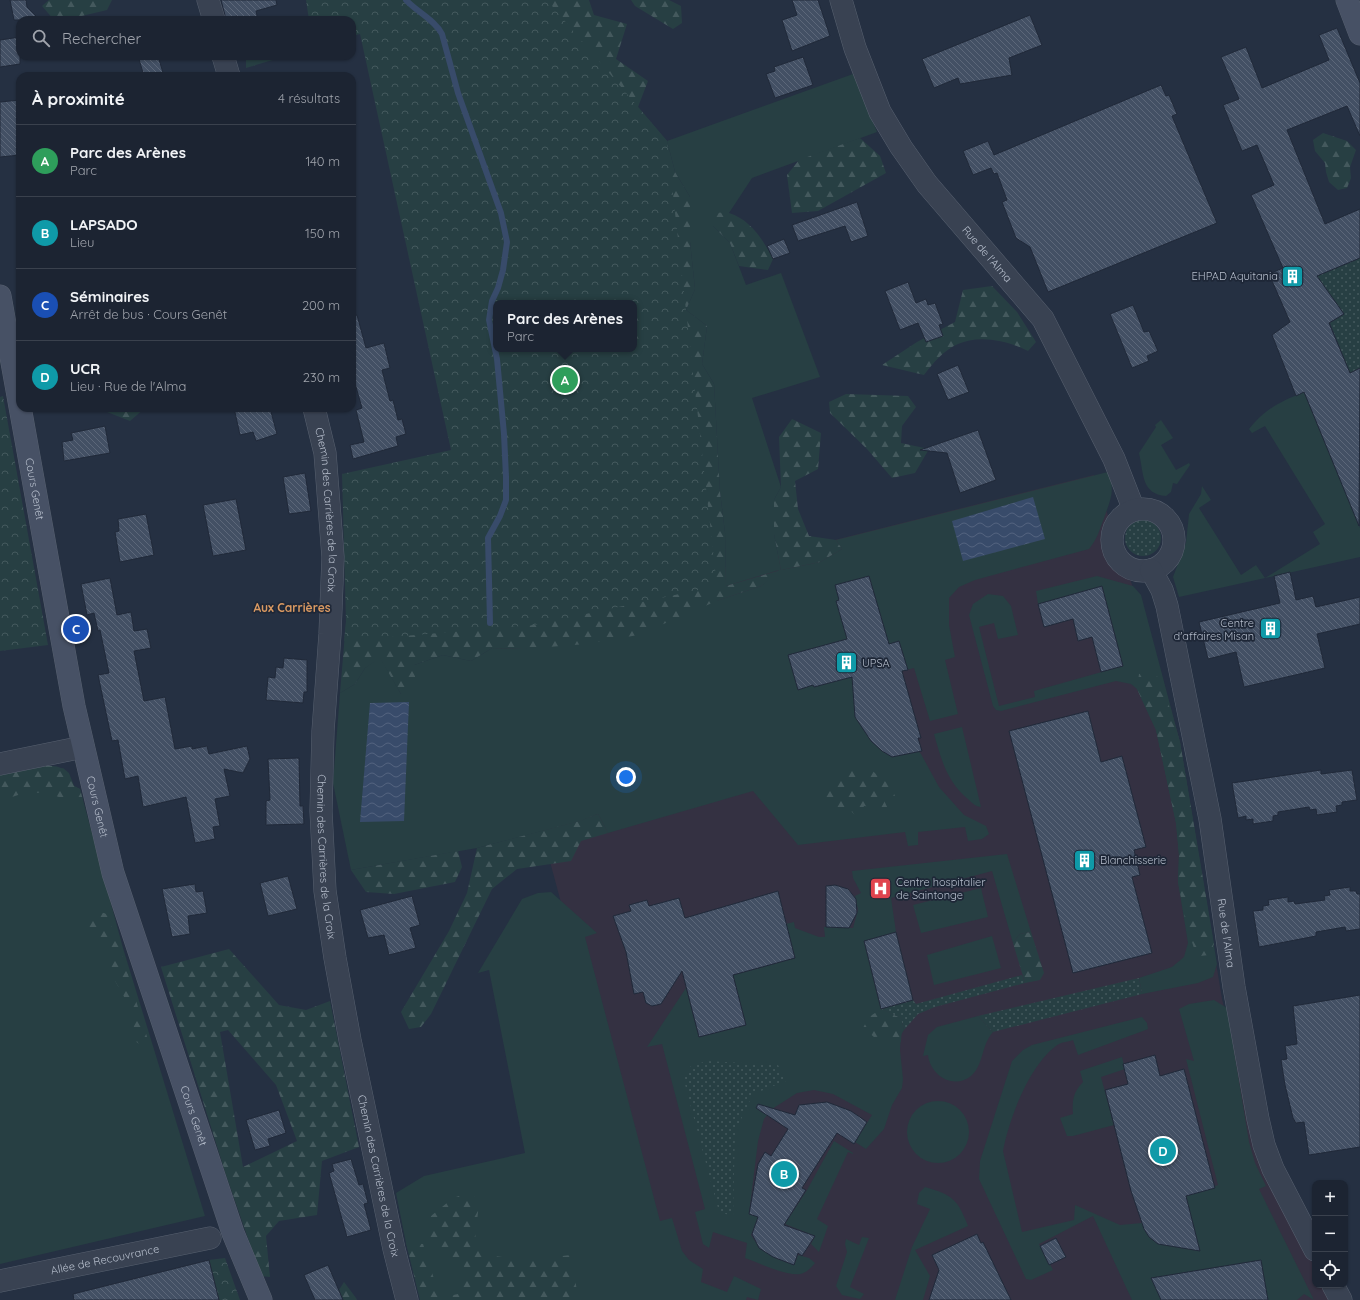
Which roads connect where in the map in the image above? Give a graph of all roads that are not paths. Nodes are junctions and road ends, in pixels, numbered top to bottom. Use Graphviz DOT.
graph roads {
  1 [pos="208,0"];
  2 [pos="1347,0"];
  3 [pos="841,3"];
  4 [pos="213,16"];
  5 [pos="1360,34"];
  6 [pos="224,60"];
  7 [pos="227,72"];
  8 [pos="0,296"];
  9 [pos="16,390"];
  10 [pos="20,412"];
  11 [pos="315,412"];
  12 [pos="1134,510"];
  13 [pos="1151,570"];
  14 [pos="83,747"];
  15 [pos="0,764"];
  16 [pos="210,1238"];
  17 [pos="1312,1244"];
  18 [pos="0,1282"];
  19 [pos="1335,1288"];
  20 [pos="261,1300"];
  21 [pos="408,1300"];
  22 [pos="1341,1300"];
  1 -- 4 [label="street"];
  2 -- 5 [label="main road"];
  3 -- 12 [label="street, Rue de l'Alma"];
  6 -- 7 [label="street"];
  8 -- 9 [label="main road, Cours Genêt"];
  10 -- 14 [label="main road, Cours Genêt"];
  11 -- 21 [label="street, Chemin des Carrières de la Croix"];
  12 -- 13 [label="street"];
  12 -- 13 [label="street"];
  13 -- 17 [label="street, Rue de l'Alma"];
  14 -- 15 [label="street"];
  14 -- 20 [label="main road, Cours Genêt"];
  16 -- 18 [label="street, Allée de Recouvrance"];
  19 -- 22 [label="street"];
}
